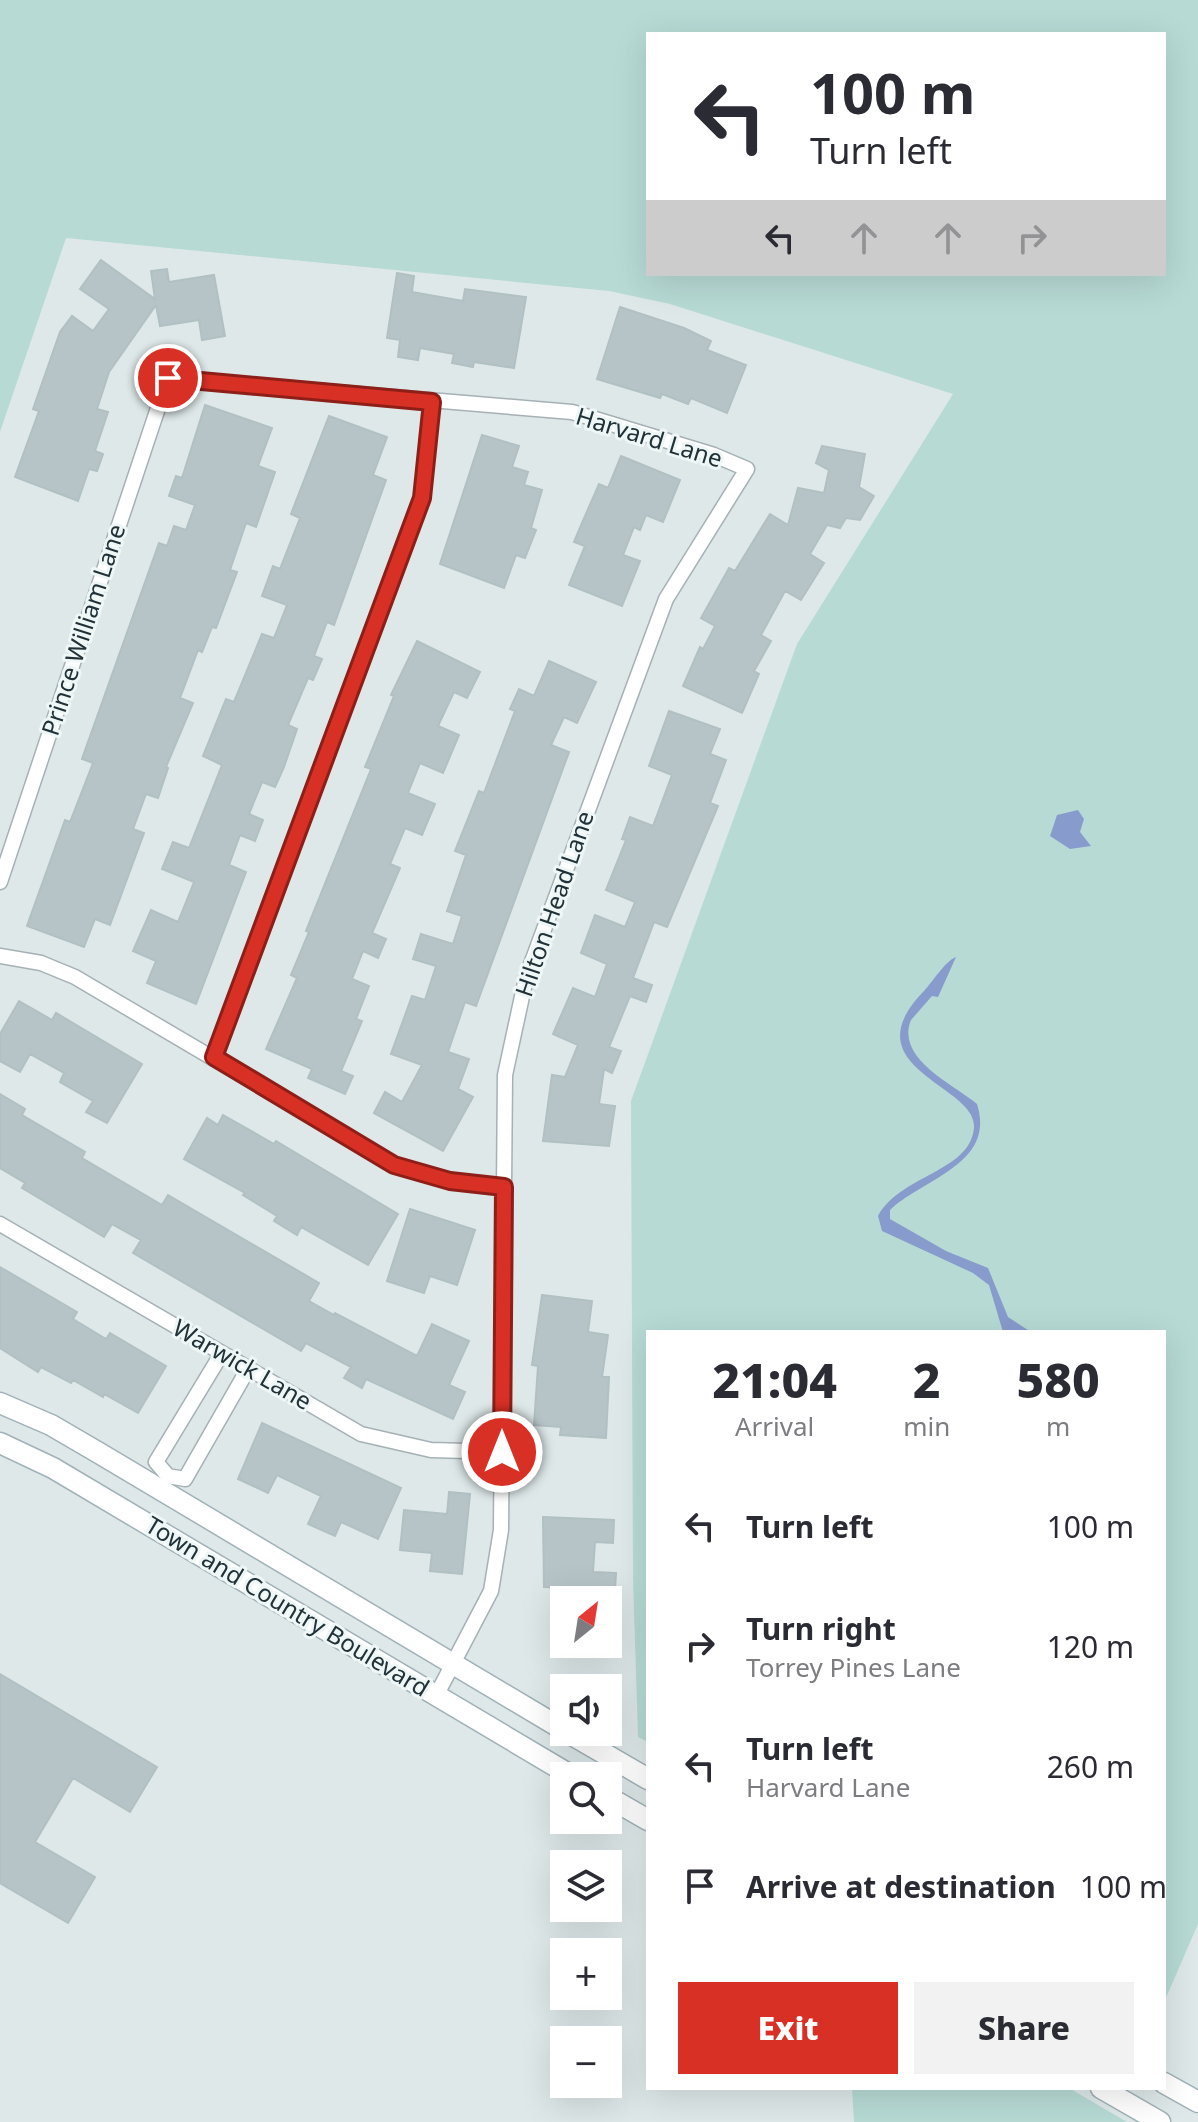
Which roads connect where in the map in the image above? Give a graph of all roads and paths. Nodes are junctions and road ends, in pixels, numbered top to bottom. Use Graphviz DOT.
graph roads {
  1 [pos="168,378"];
  2 [pos="432,402"];
  3 [pos="747,469"];
  4 [pos="0,882"];
  5 [pos="0,956"];
  6 [pos="214,1057"];
  7 [pos="504,1187"];
  8 [pos="0,1224"];
  9 [pos="222,1353"];
  10 [pos="248,1369"];
  11 [pos="0,1403"];
  12 [pos="0,1443"];
  13 [pos="502,1452"];
  14 [pos="123,1468"];
  15 [pos="164,1483"];
  16 [pos="105,1499"];
  17 [pos="453,1665"];
  18 [pos="436,1696"];
  19 [pos="550,1722"];
  20 [pos="591,1746"];
  21 [pos="550,1763"];
  22 [pos="646,1778"];
  23 [pos="622,1805"];
  24 [pos="646,1819"];
  25 [pos="1166,2084"];
  26 [pos="1104,2090"];
  27 [pos="1198,2102"];
  28 [pos="1160,2122"];
  1 -- 2 [label="street, Harvard Lane"];
  1 -- 4 [label="street, Prince William Lane"];
  2 -- 3 [label="street, Harvard Lane"];
  2 -- 6 [label="street"];
  3 -- 7 [label="street, Hilton Head Lane"];
  5 -- 6 [label="street"];
  6 -- 7 [label="street"];
  7 -- 13 [label="street, Hilton Head Lane"];
  8 -- 9 [label="street, Warwick Lane"];
  9 -- 10 [label="street, Warwick Lane"];
  9 -- 15 [label="street"];
  10 -- 13 [label="street, Warwick Lane"];
  10 -- 15 [label="street"];
  11 -- 14 [label="main road, Town and Country Boulevard"];
  12 -- 16 [label="main road, Town and Country Boulevard"];
  13 -- 17 [label="street, Hilton Head Lane"];
  14 -- 15 [label="main road, Town and Country Boulevard"];
  14 -- 16 [label="main road"];
  15 -- 17 [label="main road, Town and Country Boulevard"];
  16 -- 18 [label="main road, Town and Country Boulevard"];
  17 -- 18 [label="street, Hilton Head Lane"];
  17 -- 19 [label="main road, Town and Country Boulevard"];
  18 -- 21 [label="main road, Town and Country Boulevard"];
  20 -- 22 [label="main road, Town and Country Boulevard"];
  23 -- 24 [label="main road"];
  25 -- 27 [label="main road"];
  26 -- 28 [label="main road"];
}
